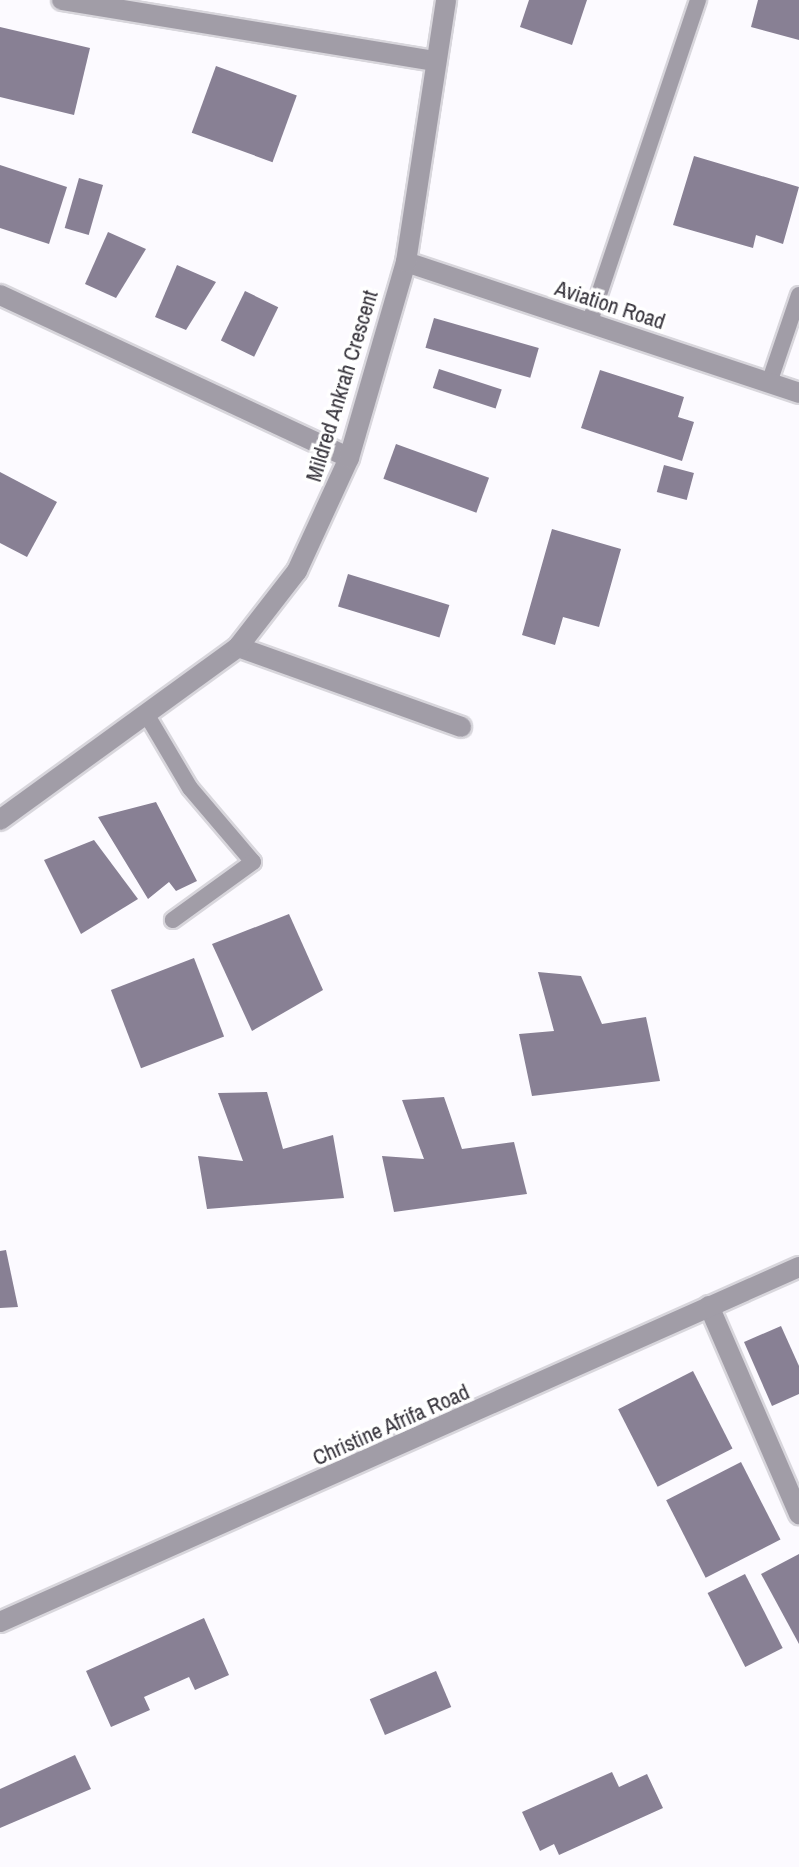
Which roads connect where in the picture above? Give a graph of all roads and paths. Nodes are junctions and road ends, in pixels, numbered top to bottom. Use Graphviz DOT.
graph roads {
  1 [pos="62,0"];
  2 [pos="446,0"];
  3 [pos="698,0"];
  4 [pos="436,61"];
  5 [pos="406,262"];
  6 [pos="0,295"];
  7 [pos="799,295"];
  8 [pos="589,324"];
  9 [pos="769,383"];
  10 [pos="799,393"];
  11 [pos="349,458"];
  12 [pos="238,647"];
  13 [pos="148,717"];
  14 [pos="461,727"];
  15 [pos="0,820"];
  16 [pos="173,920"];
  17 [pos="799,1267"];
  18 [pos="709,1306"];
  19 [pos="799,1514"];
  20 [pos="0,1622"];
  1 -- 4 [label="street"];
  2 -- 4 [label="street, Mildred Ankrah Crescent"];
  3 -- 8 [label="lane"];
  4 -- 5 [label="street, Mildred Ankrah Crescent"];
  5 -- 8 [label="street, Aviation Road"];
  5 -- 11 [label="street, Mildred Ankrah Crescent"];
  6 -- 11 [label="street"];
  7 -- 9 [label="lane"];
  8 -- 9 [label="street, Aviation Road"];
  9 -- 10 [label="street, Aviation Road"];
  11 -- 12 [label="street, Mildred Ankrah Crescent"];
  12 -- 13 [label="street, Mildred Ankrah Crescent"];
  12 -- 14 [label="street"];
  13 -- 15 [label="street, Mildred Ankrah Crescent"];
  13 -- 16 [label="lane"];
  17 -- 18 [label="street, Christine Afrifa Road"];
  18 -- 19 [label="street"];
  18 -- 20 [label="street, Christine Afrifa Road"];
}
